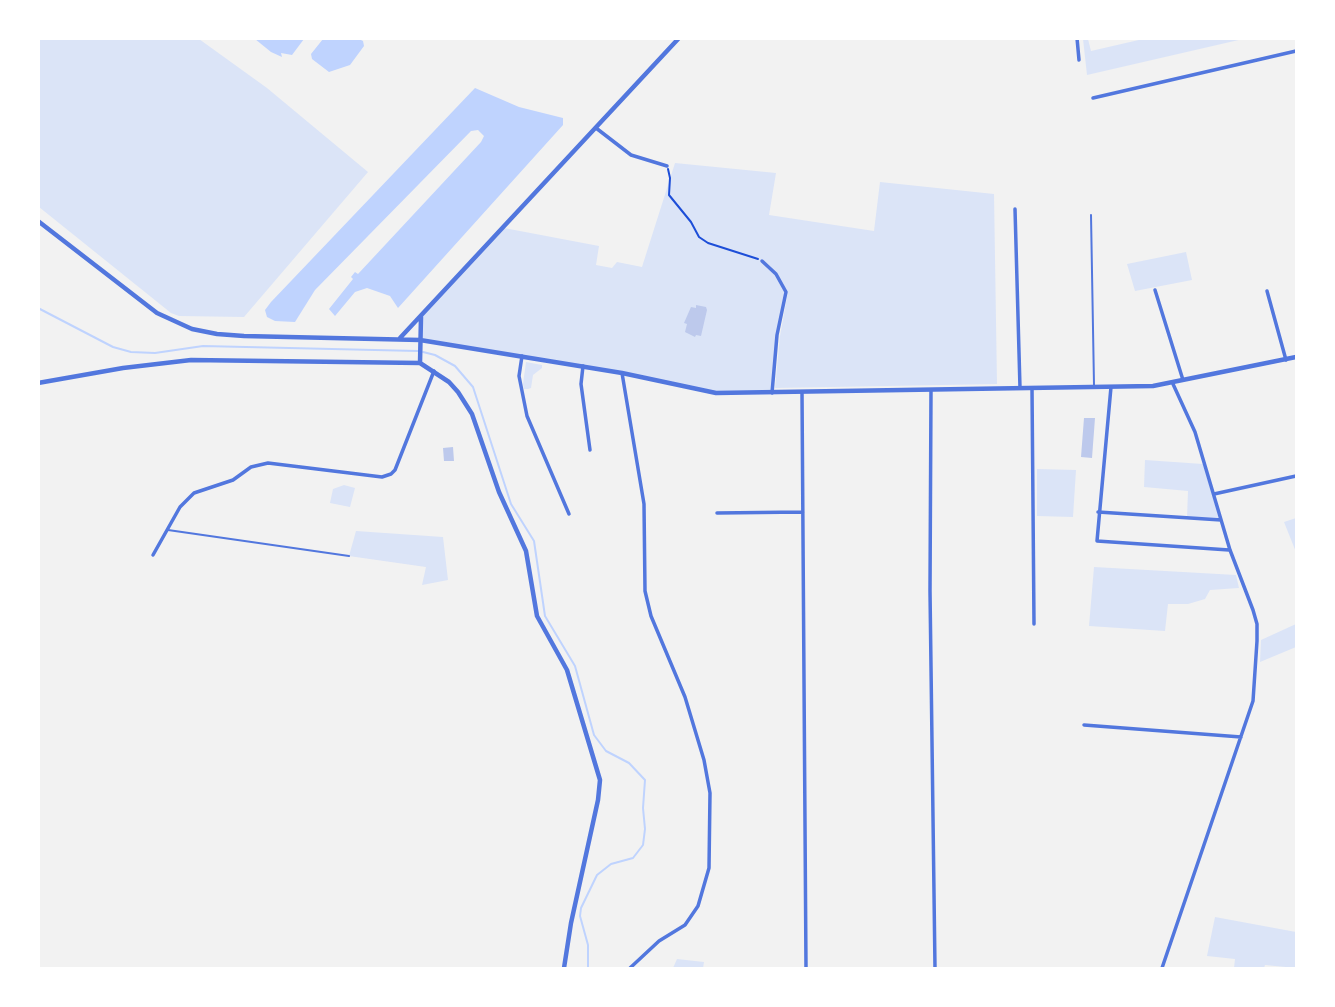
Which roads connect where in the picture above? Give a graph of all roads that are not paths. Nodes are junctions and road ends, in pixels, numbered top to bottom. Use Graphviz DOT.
graph roads {
  1 [pos="678,38"];
  2 [pos="1077,38"];
  3 [pos="1297,51"];
  4 [pos="1079,60"];
  5 [pos="1093,98"];
  6 [pos="595,128"];
  7 [pos="667,166"];
  8 [pos="1015,209"];
  9 [pos="1091,215"];
  10 [pos="38,221"];
  11 [pos="762,261"];
  12 [pos="1155,290"];
  13 [pos="1267,291"];
  14 [pos="421,316"];
  15 [pos="399,339"];
  16 [pos="420,343"];
  17 [pos="522,356"];
  18 [pos="1297,357"];
  19 [pos="1286,359"];
  20 [pos="420,363"];
  21 [pos="583,366"];
  22 [pos="434,371"];
  23 [pos="622,373"];
  24 [pos="1184,382"];
  25 [pos="38,383"];
  26 [pos="1173,384"];
  27 [pos="1094,387"];
  28 [pos="1111,387"];
  29 [pos="1020,388"];
  30 [pos="1032,388"];
  31 [pos="931,390"];
  32 [pos="802,392"];
  33 [pos="772,393"];
  34 [pos="590,450"];
  35 [pos="1297,476"];
  36 [pos="1214,494"];
  37 [pos="803,512"];
  38 [pos="1098,512"];
  39 [pos="717,513"];
  40 [pos="569,514"];
  41 [pos="1221,520"];
  42 [pos="167,530"];
  43 [pos="1230,550"];
  44 [pos="153,555"];
  45 [pos="349,556"];
  46 [pos="1034,624"];
  47 [pos="1084,725"];
  48 [pos="1241,737"];
  49 [pos="564,968"];
  50 [pos="630,968"];
  51 [pos="806,968"];
  52 [pos="935,968"];
  53 [pos="1162,968"];
  1 -- 6 [label="street"];
  2 -- 4 [label="street"];
  3 -- 5 [label="street"];
  6 -- 7 [label="street"];
  6 -- 14 [label="street"];
  8 -- 29 [label="street"];
  9 -- 27 [label="lane"];
  10 -- 15 [label="street"];
  11 -- 33 [label="street"];
  12 -- 24 [label="street"];
  13 -- 19 [label="street"];
  14 -- 15 [label="street"];
  14 -- 16 [label="street"];
  15 -- 16 [label="street"];
  16 -- 17 [label="street"];
  16 -- 20 [label="street"];
  17 -- 21 [label="street"];
  17 -- 40 [label="street"];
  18 -- 19 [label="street"];
  19 -- 24 [label="street"];
  20 -- 22 [label="street"];
  20 -- 25 [label="street"];
  21 -- 23 [label="street"];
  21 -- 34 [label="street"];
  22 -- 42 [label="street"];
  22 -- 49 [label="street"];
  23 -- 33 [label="street"];
  23 -- 50 [label="street"];
  24 -- 26 [label="street"];
  26 -- 28 [label="street"];
  26 -- 36 [label="street"];
  27 -- 28 [label="street"];
  27 -- 30 [label="street"];
  28 -- 38 [label="street"];
  29 -- 30 [label="street"];
  29 -- 31 [label="street"];
  30 -- 46 [label="street"];
  31 -- 32 [label="street"];
  31 -- 52 [label="street"];
  32 -- 33 [label="street"];
  32 -- 37 [label="street"];
  35 -- 36 [label="street"];
  36 -- 41 [label="street"];
  37 -- 39 [label="street"];
  37 -- 51 [label="street"];
  38 -- 41 [label="street"];
  38 -- 43 [label="street"];
  41 -- 43 [label="street"];
  42 -- 44 [label="street"];
  42 -- 45 [label="lane"];
  43 -- 48 [label="street"];
  47 -- 48 [label="street"];
  48 -- 53 [label="street"];
}
